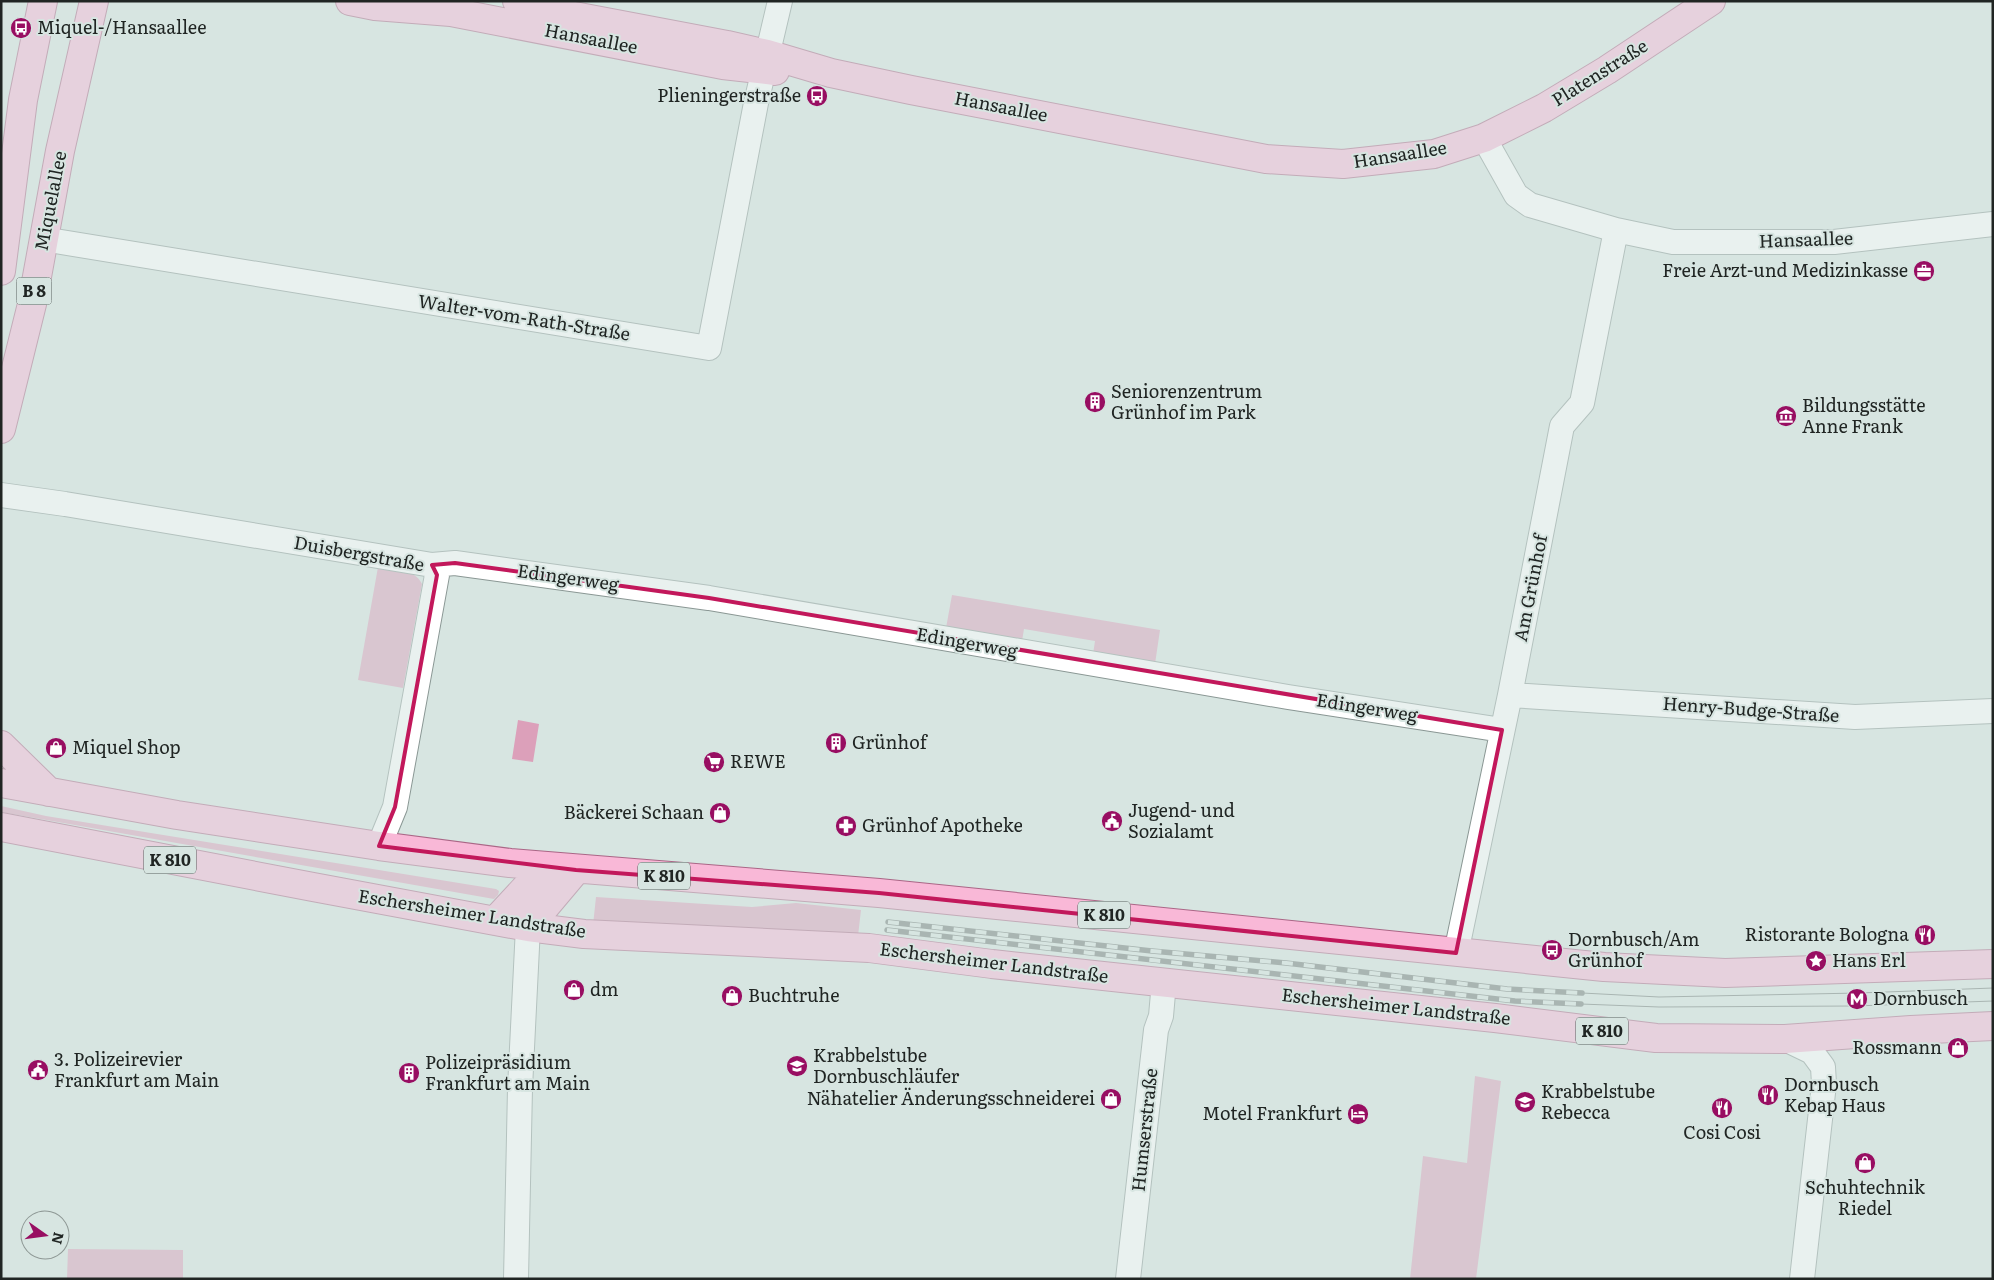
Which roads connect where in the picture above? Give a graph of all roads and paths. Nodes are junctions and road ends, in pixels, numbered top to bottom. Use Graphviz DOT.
graph roads {
  1 [pos="44,1"];
  2 [pos="94,1"];
  3 [pos="350,1"];
  4 [pos="516,1"];
  5 [pos="780,1"];
  6 [pos="1711,1"];
  7 [pos="765,63"];
  8 [pos="1484,138"];
  9 [pos="1993,224"];
  10 [pos="1616,230"];
  11 [pos="43,239"];
  12 [pos="1,271"];
  13 [pos="1,429"];
  14 [pos="1,495"];
  15 [pos="432,565"];
  16 [pos="1510,695"];
  17 [pos="1993,711"];
  18 [pos="1502,730"];
  19 [pos="1,745"];
  20 [pos="1,783"];
  21 [pos="50,792"];
  22 [pos="1,827"];
  23 [pos="28,832"];
  24 [pos="1,843"];
  25 [pos="379,846"];
  26 [pos="510,863"];
  27 [pos="545,867"];
  28 [pos="576,870"];
  29 [pos="519,894"];
  30 [pos="494,921"];
  31 [pos="528,927"];
  32 [pos="1456,953"];
  33 [pos="1993,964"];
  34 [pos="1164,982"];
  35 [pos="1993,1026"];
  36 [pos="1784,1039"];
  37 [pos="516,1279"];
  38 [pos="1128,1279"];
  39 [pos="1802,1279"];
  1 -- 12 [label="main road, Miquelallee / B 8"];
  2 -- 11 [label="main road, Miquelallee / B 8"];
  3 -- 7 [label="main road, Hansaallee"];
  4 -- 7 [label="main road, Hansaallee"];
  5 -- 7 [label="street"];
  6 -- 8 [label="main road, Platenstraße"];
  7 -- 8 [label="main road, Hansaallee"];
  7 -- 11 [label="street, Walter-vom-Rath-Straße"];
  8 -- 10 [label="street, Hansaallee"];
  9 -- 10 [label="street, Hansaallee"];
  10 -- 16 [label="street, Am Grünhof"];
  11 -- 13 [label="main road, Miquelallee / B 8"];
  14 -- 15 [label="street, Duisbergstraße"];
  15 -- 18 [label="street, Edingerweg"];
  15 -- 25 [label="street, Duisbergstraße"];
  16 -- 17 [label="street, Henry-Budge-Straße"];
  16 -- 18 [label="street, Am Grünhof"];
  18 -- 32 [label="street, Am Grünhof"];
  19 -- 21 [label="main road"];
  20 -- 21 [label="main road, K 810"];
  21 -- 25 [label="main road, K 810"];
  22 -- 23 [label="main road, Eschersheimer Landstraße / K 810"];
  23 -- 24 [label="main road"];
  23 -- 30 [label="main road, Eschersheimer Landstraße / K 810"];
  25 -- 26 [label="main road, K 810"];
  26 -- 27 [label="main road, K 810"];
  26 -- 29 [label="main road"];
  27 -- 28 [label="main road, K 810"];
  27 -- 29 [label="main road"];
  28 -- 31 [label="main road"];
  28 -- 32 [label="main road, K 810"];
  29 -- 30 [label="main road"];
  29 -- 31 [label="main road"];
  30 -- 31 [label="main road, Eschersheimer Landstraße / K 810"];
  31 -- 34 [label="main road, Eschersheimer Landstraße / K 810"];
  31 -- 37 [label="street"];
  32 -- 33 [label="main road, K 810"];
  34 -- 36 [label="main road, Eschersheimer Landstraße / K 810"];
  34 -- 38 [label="street, Humserstraße"];
  35 -- 36 [label="main road, Eschersheimer Landstraße / K 810"];
  36 -- 39 [label="street"];
}
